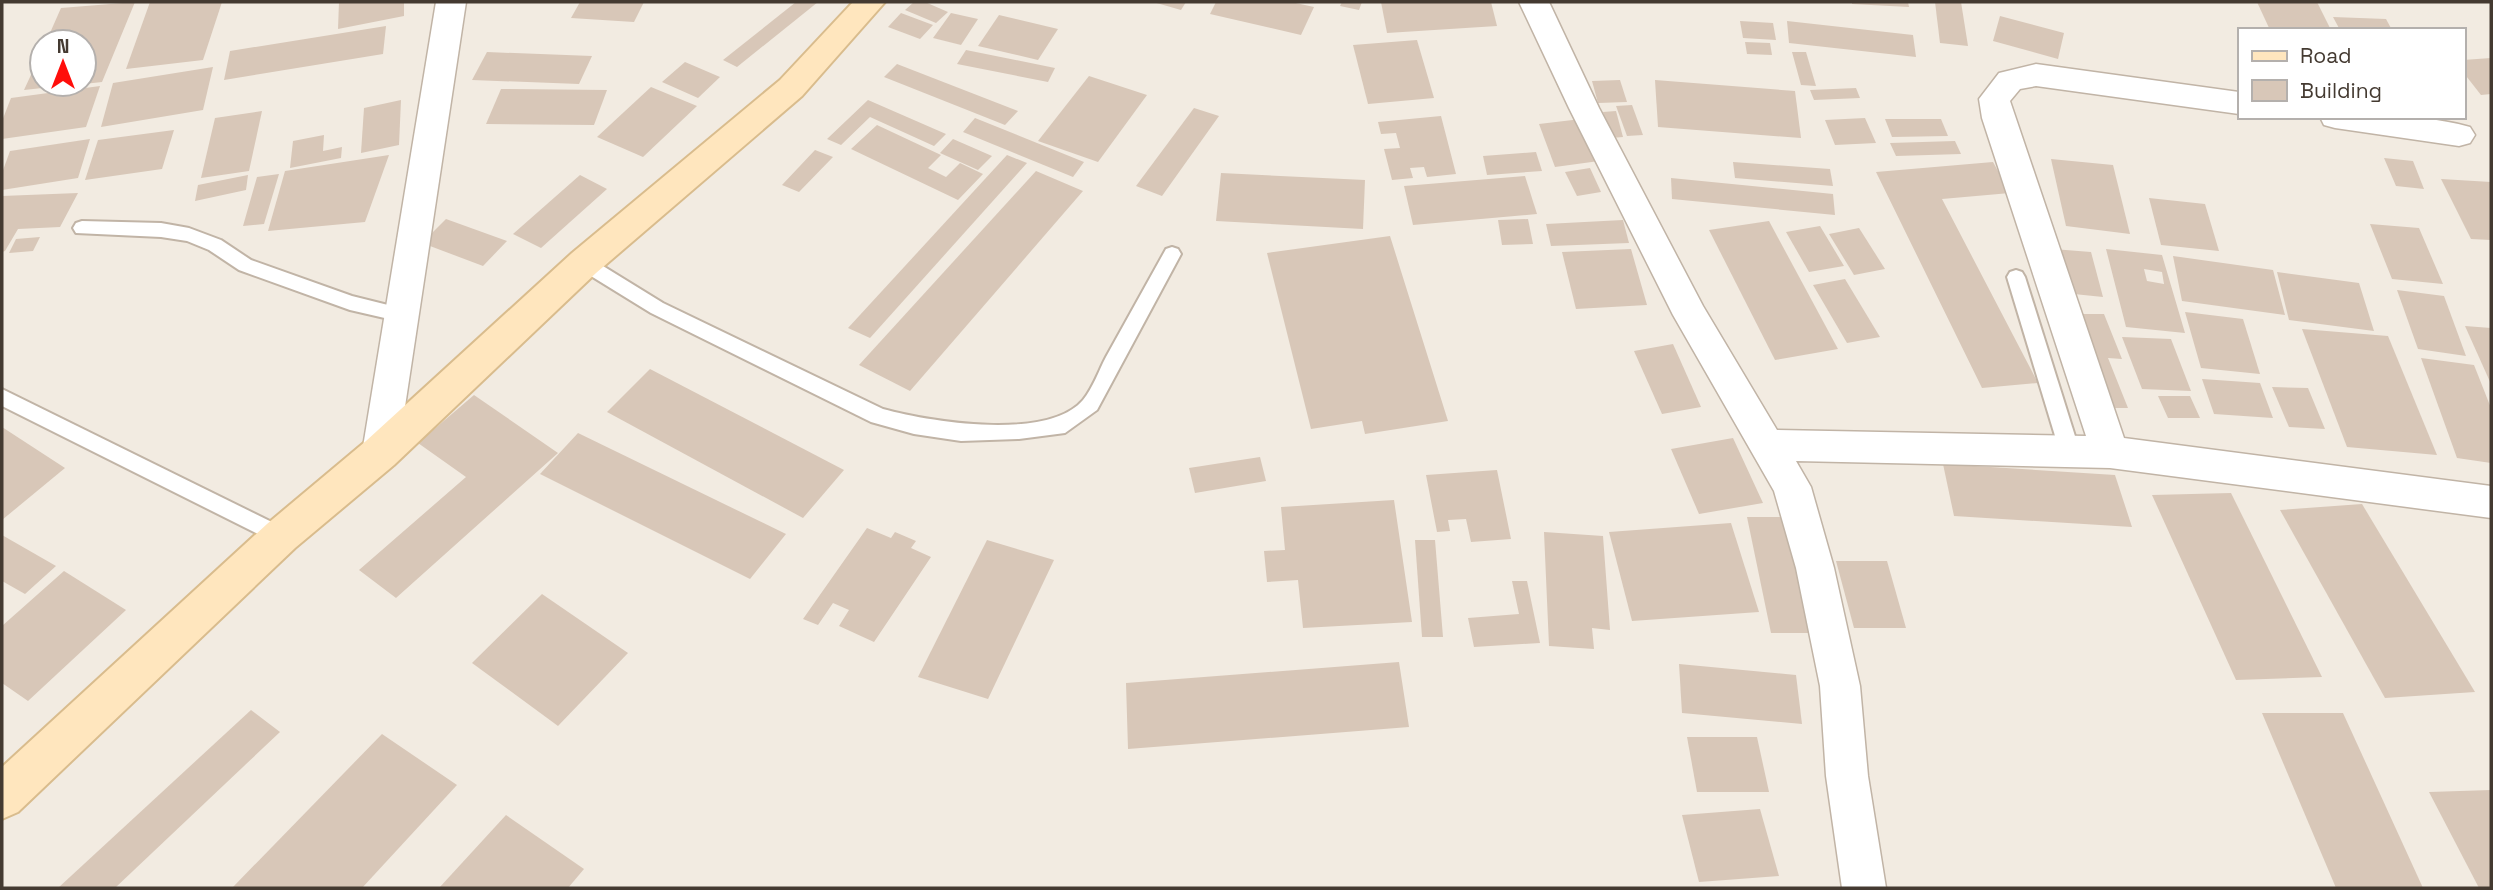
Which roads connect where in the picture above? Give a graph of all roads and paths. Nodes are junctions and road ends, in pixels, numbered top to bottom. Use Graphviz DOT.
graph roads {
  1 [pos="451,2"];
  2 [pos="870,2"];
  3 [pos="1534,2"];
  4 [pos="2238,103"];
  5 [pos="2349,119"];
  6 [pos="2459,135"];
  7 [pos="82,228"];
  8 [pos="1172,254"];
  9 [pos="584,263"];
  10 [pos="2016,277"];
  11 [pos="402,316"];
  12 [pos="2,397"];
  13 [pos="1769,445"];
  14 [pos="2069,449"];
  15 [pos="2110,452"];
  16 [pos="380,453"];
  17 [pos="2491,502"];
  18 [pos="281,536"];
  19 [pos="6,788"];
  20 [pos="1864,888"];
  1 -- 11 [label="street"];
  2 -- 9 [label="street"];
  3 -- 13 [label="street"];
  4 -- 15 [label="street"];
  5 -- 6 [label="street"];
  7 -- 11 [label="lane"];
  8 -- 9 [label="lane"];
  9 -- 16 [label="street"];
  10 -- 14 [label="lane"];
  11 -- 16 [label="street"];
  12 -- 18 [label="lane"];
  13 -- 14 [label="street"];
  13 -- 20 [label="street"];
  14 -- 15 [label="street"];
  15 -- 17 [label="street"];
  16 -- 18 [label="street"];
  18 -- 19 [label="street"];
}
